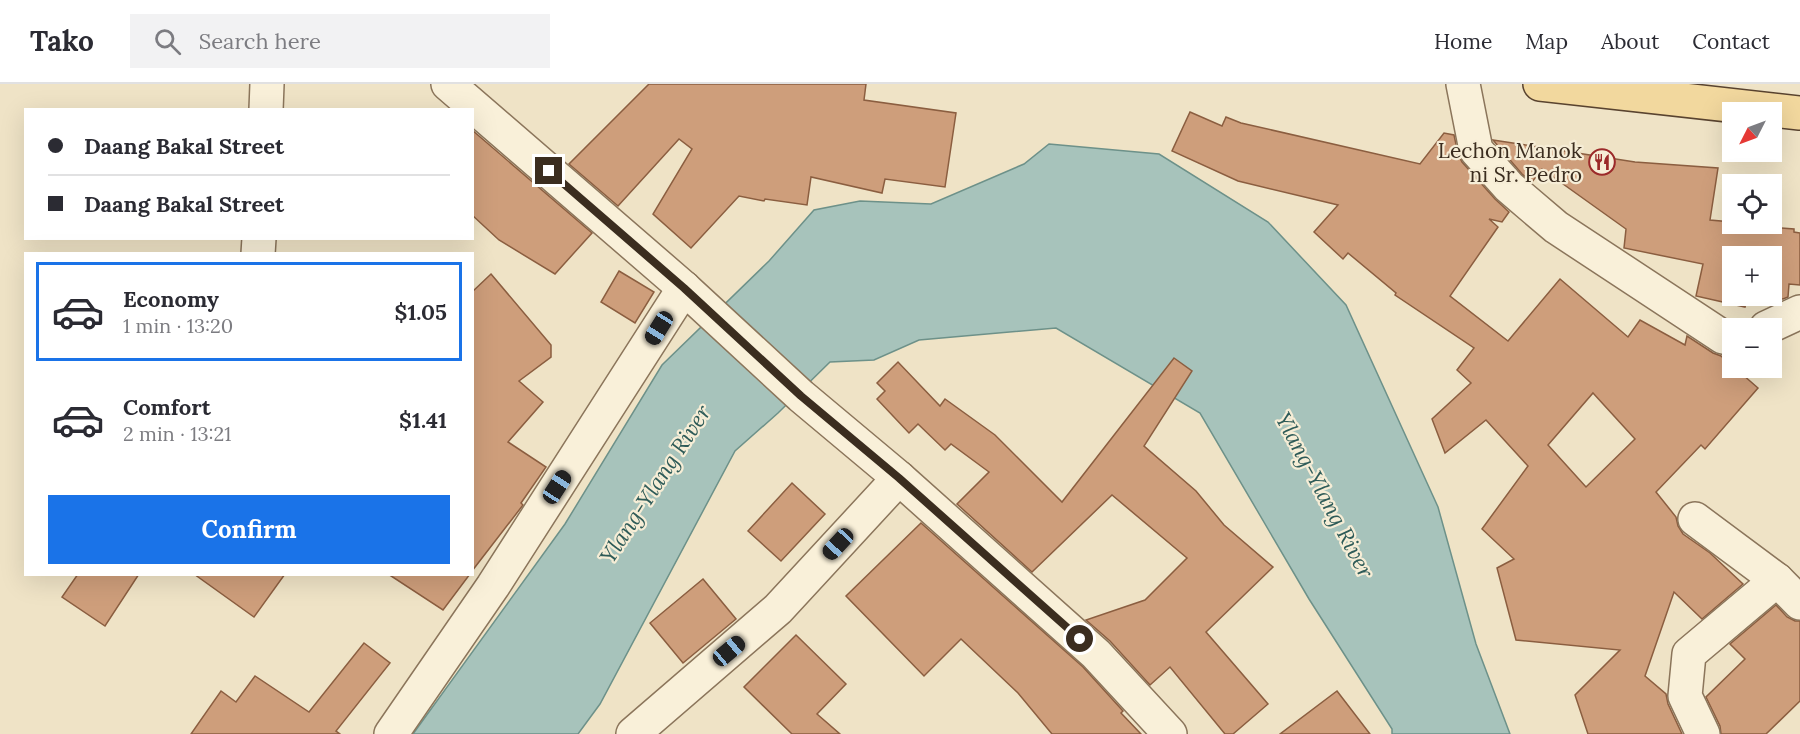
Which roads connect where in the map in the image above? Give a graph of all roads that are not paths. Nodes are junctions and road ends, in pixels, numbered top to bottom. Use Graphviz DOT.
graph roads {
  1 [pos="267,84"];
  2 [pos="448,84"];
  3 [pos="1463,84"];
  4 [pos="1540,84"];
  5 [pos="266,108"];
  6 [pos="1800,113"];
  7 [pos="691,294"];
  8 [pos="1800,312"];
  9 [pos="1782,320"];
  10 [pos="1722,336"];
  11 [pos="899,478"];
  12 [pos="1695,519"];
  13 [pos="1777,580"];
  14 [pos="1800,603"];
  15 [pos="391,734"];
  16 [pos="633,734"];
  17 [pos="1170,734"];
  18 [pos="1704,734"];
  1 -- 5 [label="street"];
  2 -- 7 [label="street"];
  3 -- 10 [label="street"];
  4 -- 6 [label="main road"];
  7 -- 11 [label="street"];
  7 -- 15 [label="street"];
  8 -- 9 [label="street"];
  11 -- 16 [label="street"];
  11 -- 17 [label="street"];
  12 -- 13 [label="street"];
  13 -- 14 [label="street"];
  13 -- 18 [label="street"];
}
